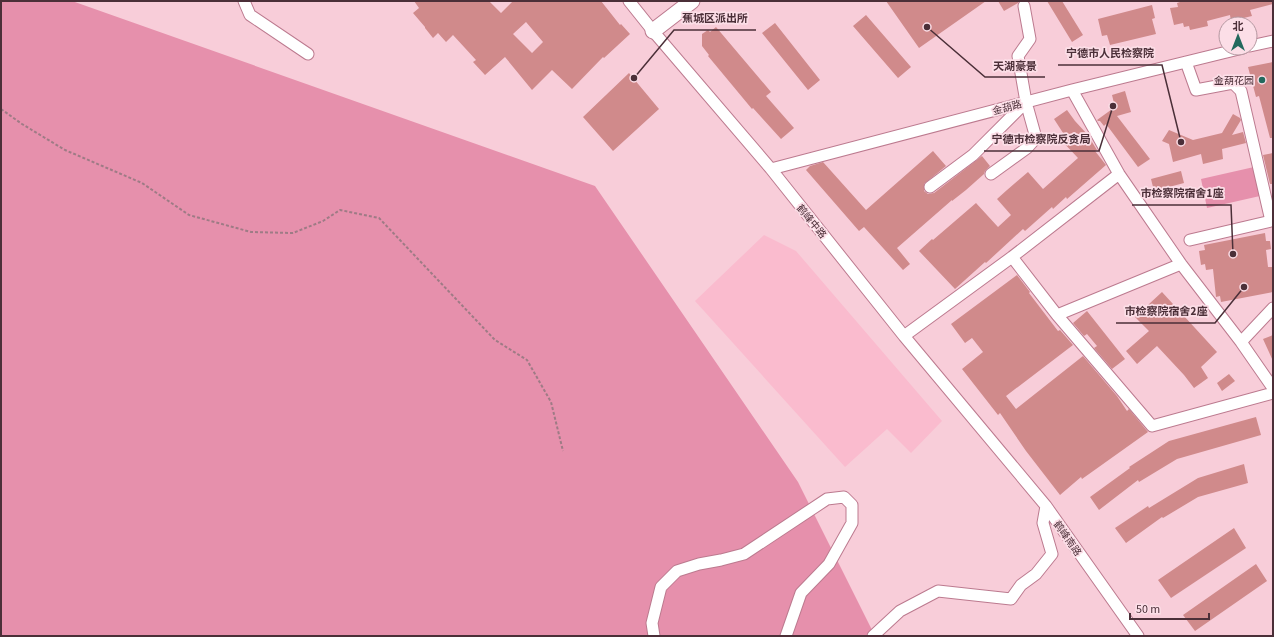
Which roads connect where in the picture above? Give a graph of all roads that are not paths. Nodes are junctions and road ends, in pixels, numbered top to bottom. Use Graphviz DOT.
graph roads {
  1 [pos="244,1"];
  2 [pos="629,1"];
  3 [pos="692,1"];
  4 [pos="1024,6"];
  5 [pos="652,31"];
  6 [pos="1273,41"];
  7 [pos="1258,44"];
  8 [pos="308,54"];
  9 [pos="1218,54"];
  10 [pos="1186,62"];
  11 [pos="1072,90"];
  12 [pos="1026,102"];
  13 [pos="771,169"];
  14 [pos="991,174"];
  15 [pos="1119,174"];
  16 [pos="930,187"];
  17 [pos="1190,240"];
  18 [pos="1012,257"];
  19 [pos="1181,264"];
  20 [pos="1273,308"];
  21 [pos="1057,315"];
  22 [pos="904,336"];
  23 [pos="1241,342"];
  24 [pos="1273,388"];
  25 [pos="1273,393"];
  26 [pos="993,443"];
  27 [pos="1046,506"];
  28 [pos="654,636"];
  29 [pos="786,636"];
  30 [pos="873,636"];
  31 [pos="1138,636"];
  1 -- 8 [label="street"];
  2 -- 5 [label="street, 鹤峰中路"];
  3 -- 5 [label="main road"];
  4 -- 12 [label="street"];
  5 -- 13 [label="street, 鹤峰中路"];
  6 -- 7 [label="street"];
  9 -- 10 [label="street, 金葫路"];
  10 -- 11 [label="street, 金葫路"];
  10 -- 17 [label="street"];
  11 -- 12 [label="street, 金葫路"];
  11 -- 15 [label="street"];
  12 -- 13 [label="street, 金葫路"];
  12 -- 14 [label="street"];
  12 -- 16 [label="street"];
  13 -- 22 [label="street, 鹤峰中路"];
  15 -- 18 [label="street"];
  15 -- 19 [label="street"];
  18 -- 21 [label="street"];
  18 -- 22 [label="street"];
  19 -- 21 [label="street"];
  19 -- 23 [label="street"];
  20 -- 23 [label="street"];
  21 -- 25 [label="street"];
  22 -- 26 [label="street, 鹤峰中路"];
  23 -- 24 [label="street"];
  26 -- 27 [label="street, 鹤峰南路"];
  27 -- 30 [label="street"];
  27 -- 31 [label="street, 鹤峰南路"];
  28 -- 29 [label="street"];
}
